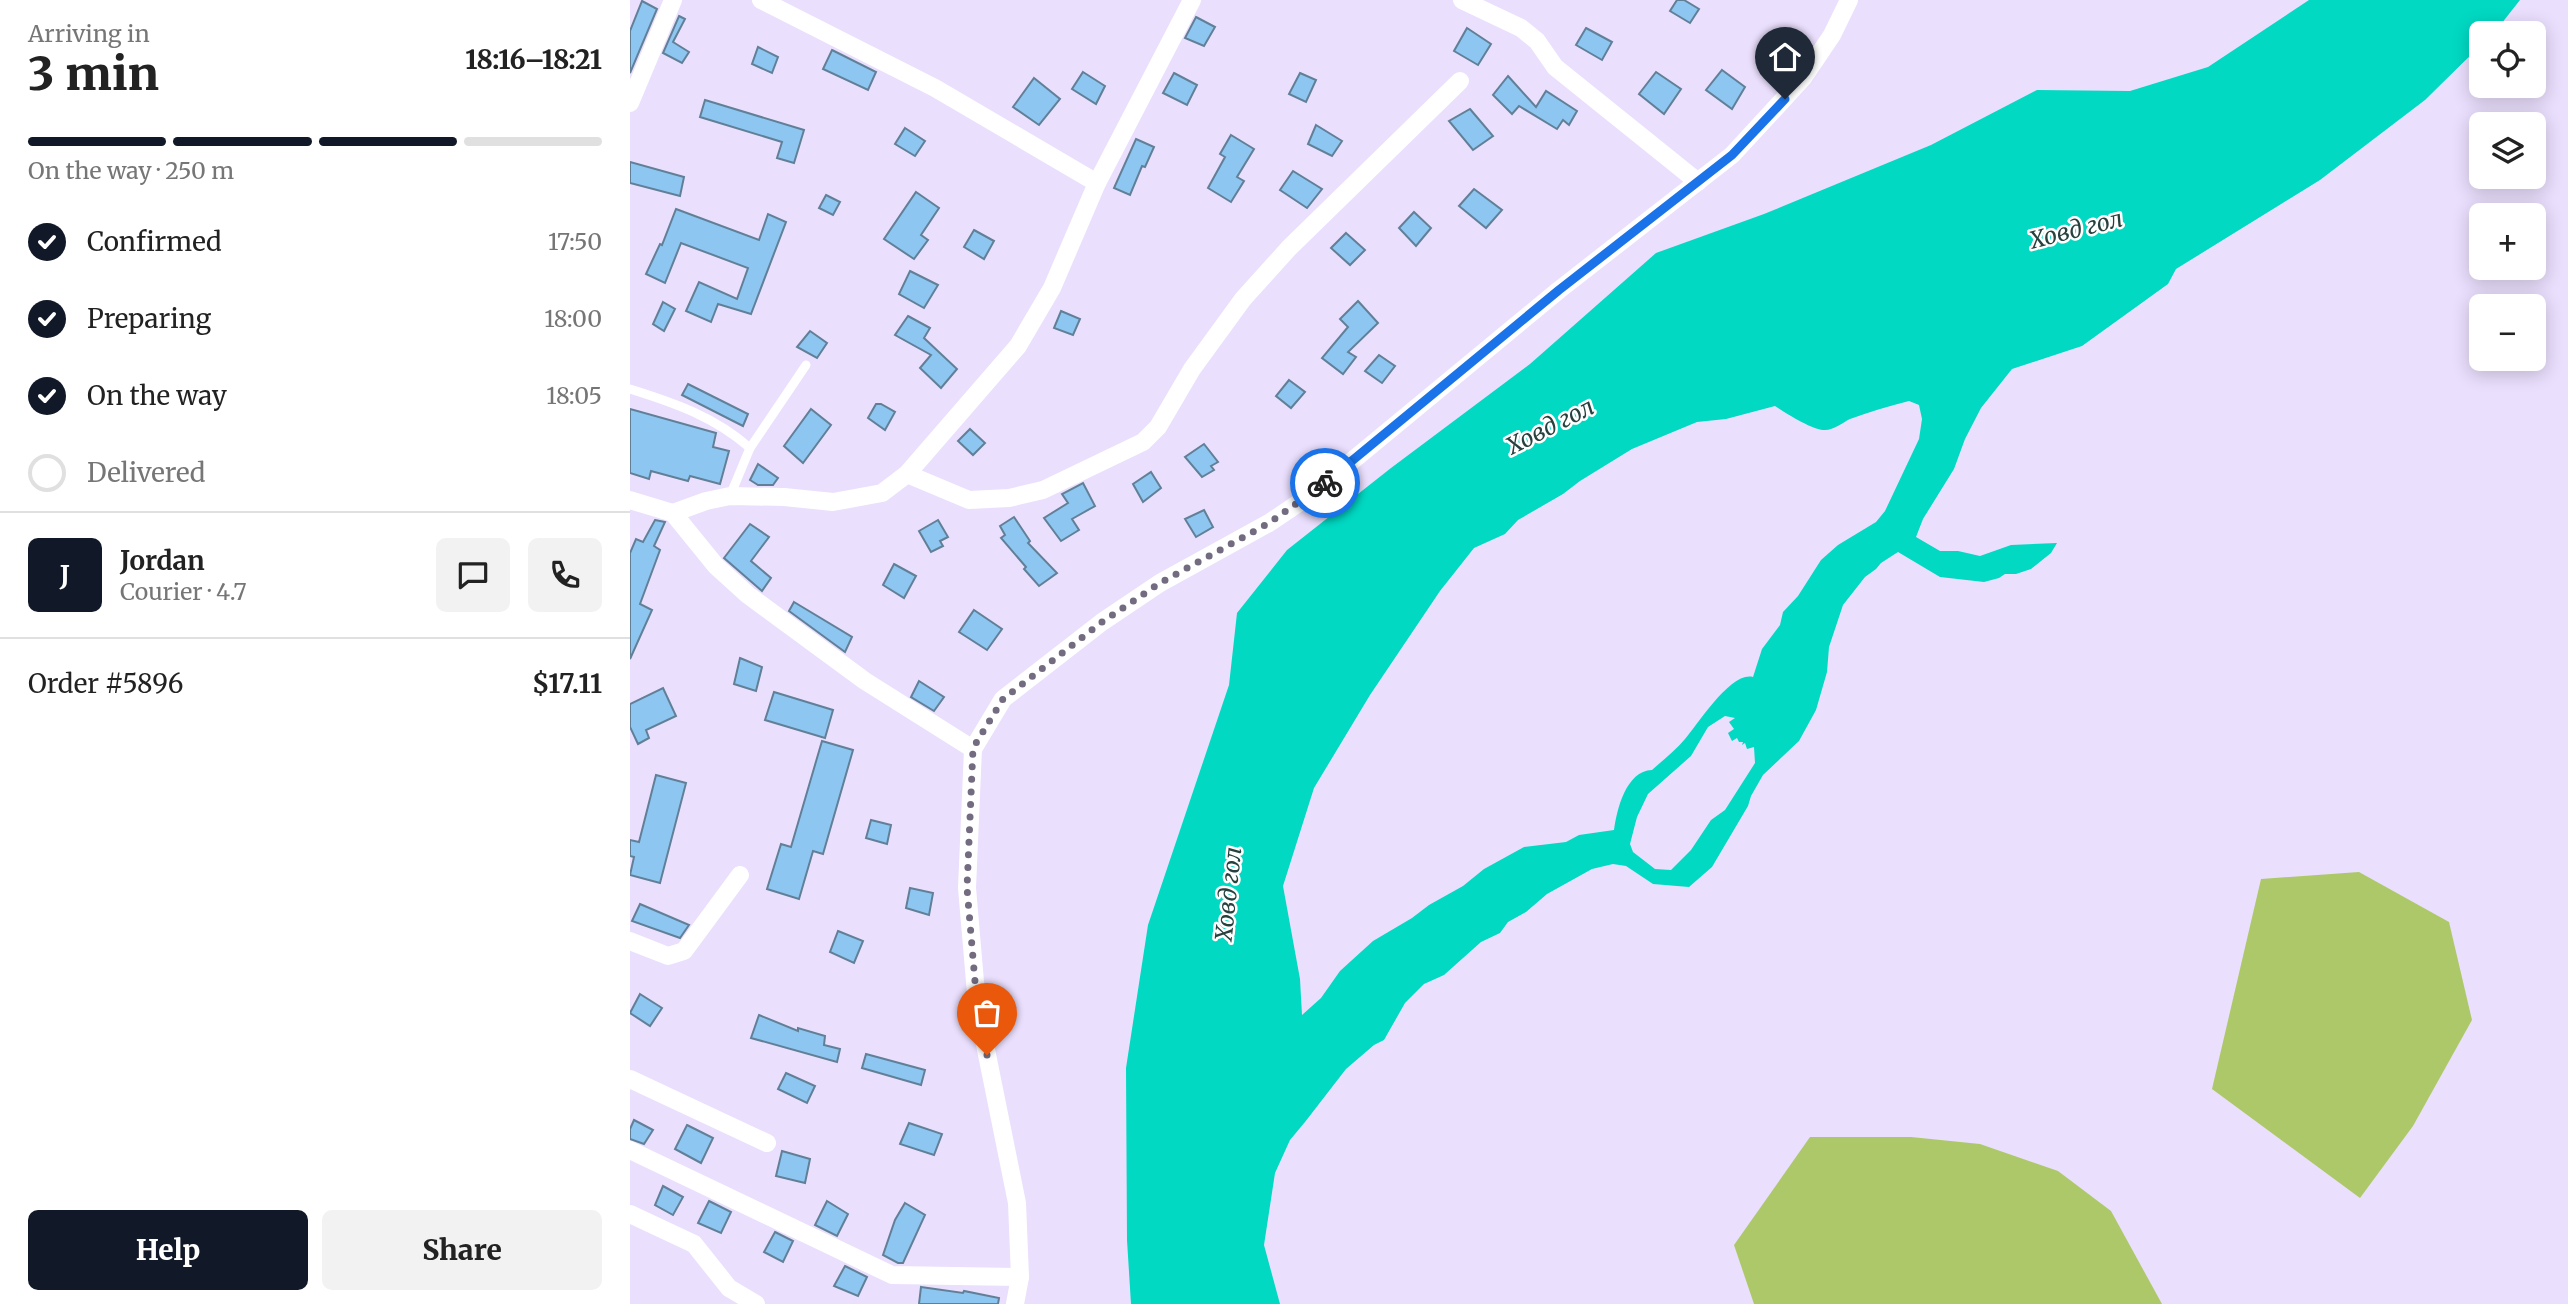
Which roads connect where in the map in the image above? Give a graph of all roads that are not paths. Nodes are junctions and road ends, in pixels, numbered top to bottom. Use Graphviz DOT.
graph roads {
  1 [pos="673,0"];
  2 [pos="761,0"];
  3 [pos="1192,0"];
  4 [pos="1462,0"];
  5 [pos="1849,0"];
  6 [pos="1461,81"];
  7 [pos="630,103"];
  8 [pos="1698,182"];
  9 [pos="1097,183"];
  10 [pos="806,365"];
  11 [pos="630,389"];
  12 [pos="750,448"];
  13 [pos="907,474"];
  14 [pos="730,496"];
  15 [pos="630,500"];
  16 [pos="673,513"];
  17 [pos="973,748"];
  18 [pos="740,875"];
  19 [pos="630,942"];
  20 [pos="630,1079"];
  21 [pos="766,1143"];
  22 [pos="630,1150"];
  23 [pos="630,1214"];
  24 [pos="1020,1277"];
  25 [pos="756,1304"];
  26 [pos="1015,1304"];
  1 -- 7 [label="street"];
  2 -- 9 [label="street"];
  3 -- 9 [label="street"];
  4 -- 8 [label="street"];
  5 -- 8 [label="street"];
  6 -- 13 [label="street"];
  8 -- 17 [label="street"];
  9 -- 13 [label="street"];
  10 -- 12 [label="lane"];
  11 -- 12 [label="lane"];
  12 -- 14 [label="lane"];
  13 -- 14 [label="street"];
  14 -- 16 [label="street"];
  15 -- 16 [label="street"];
  16 -- 17 [label="street"];
  17 -- 24 [label="street"];
  18 -- 19 [label="street"];
  20 -- 21 [label="street"];
  22 -- 24 [label="street"];
  23 -- 25 [label="street"];
  24 -- 26 [label="street"];
}
